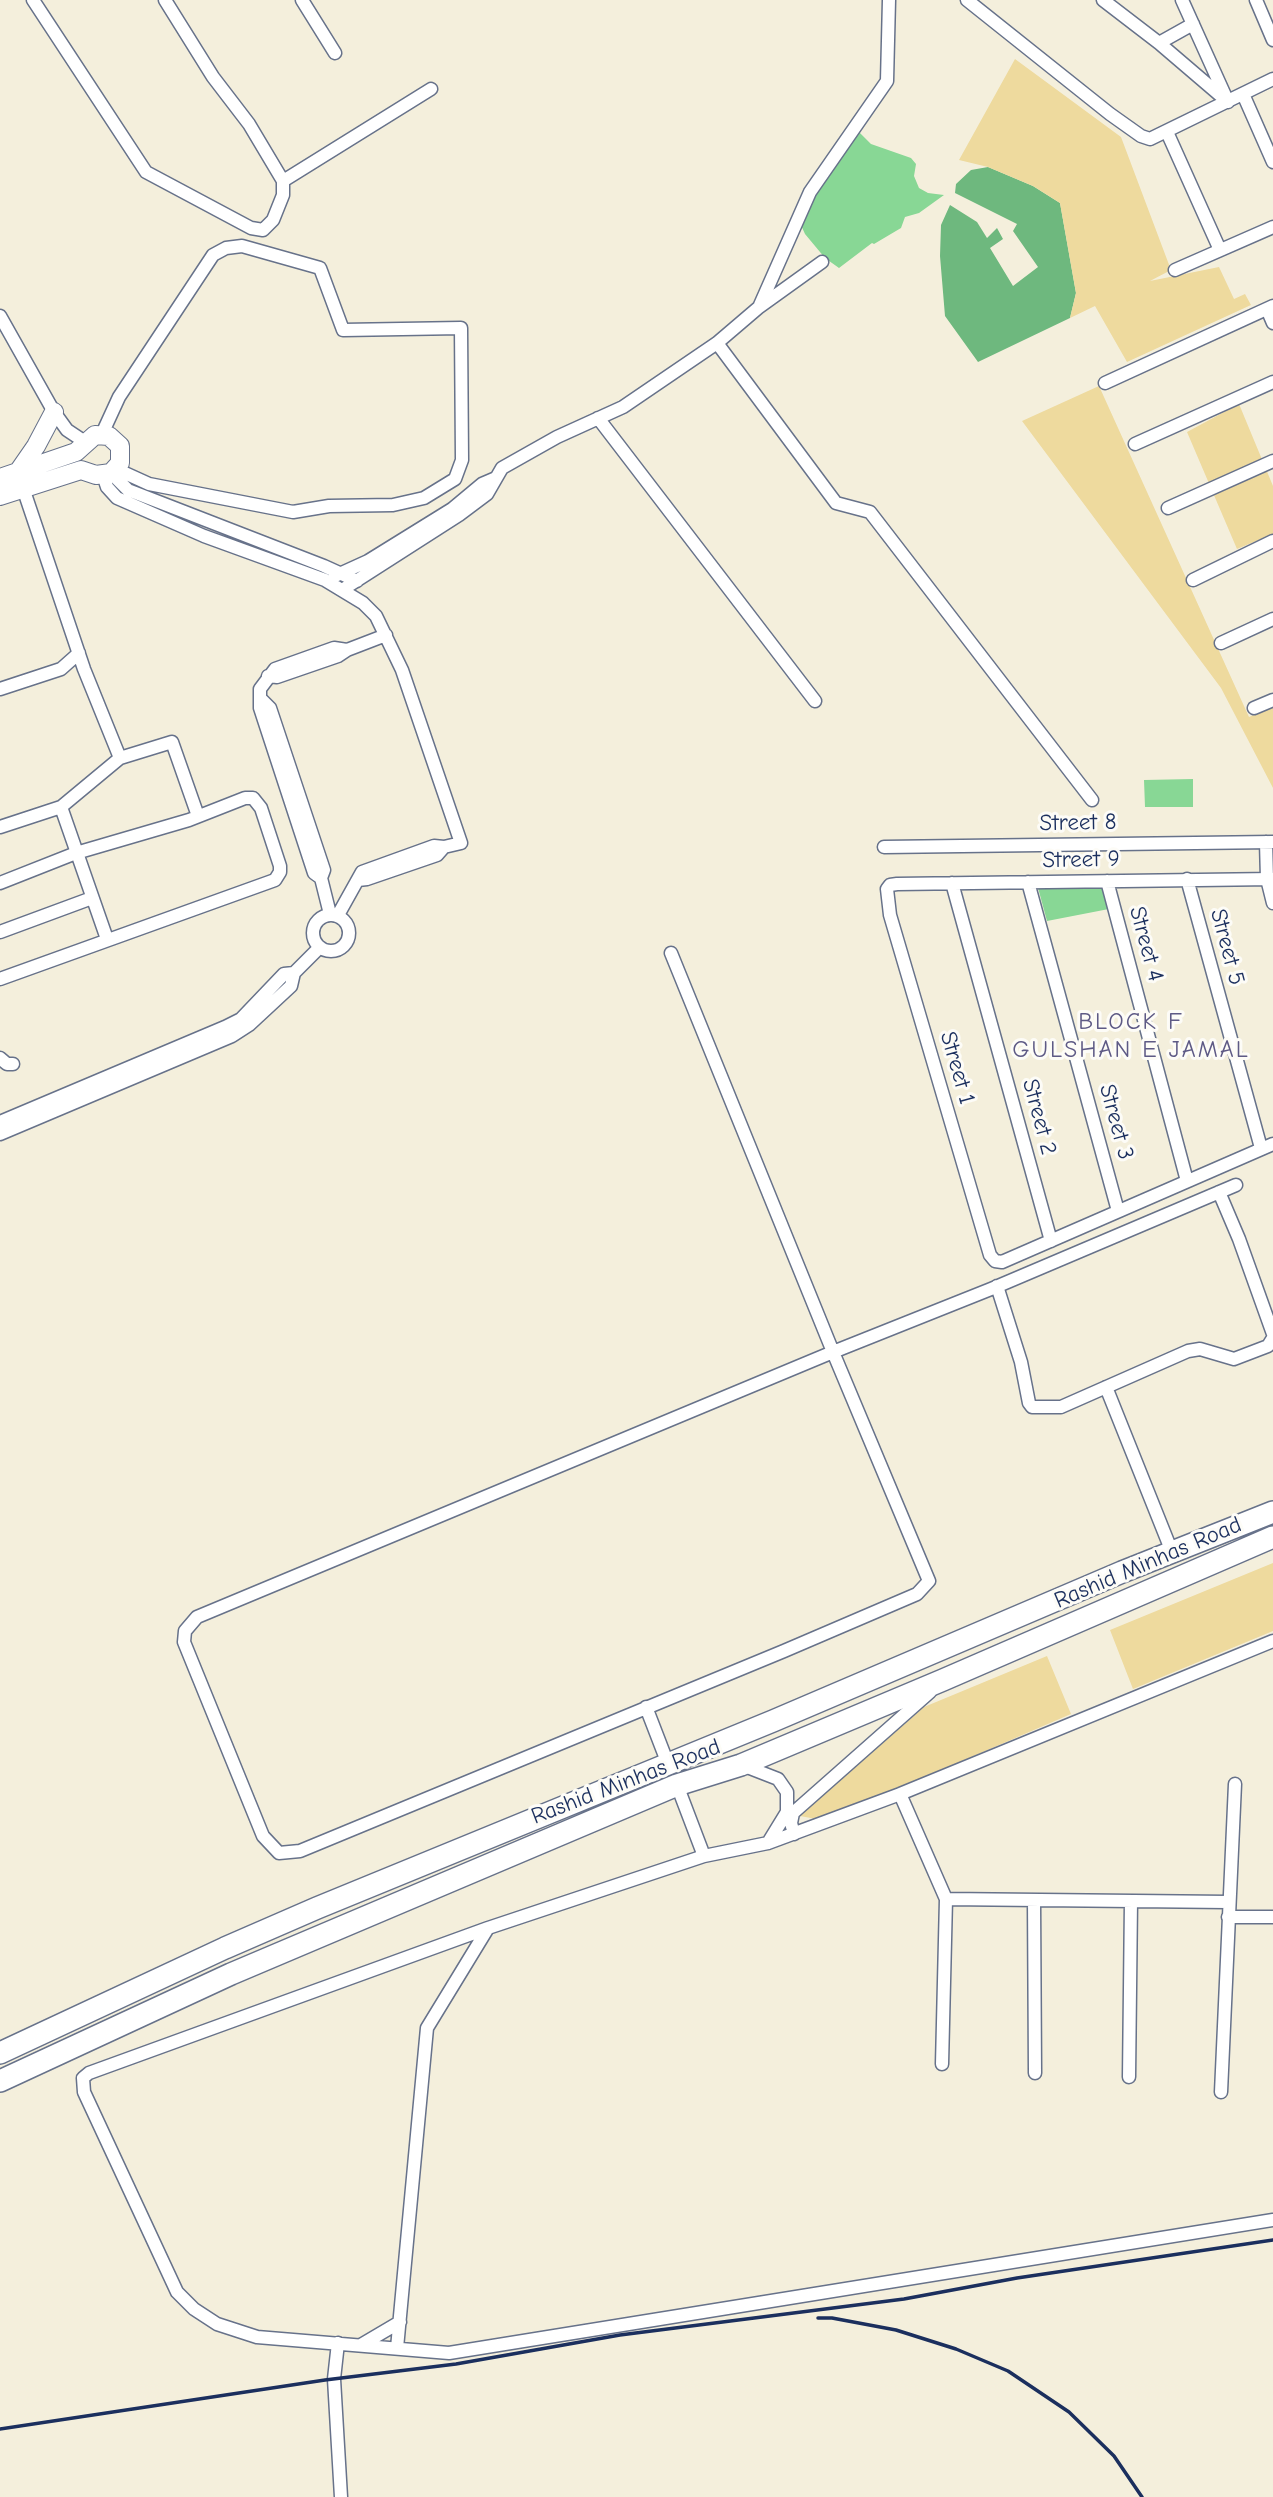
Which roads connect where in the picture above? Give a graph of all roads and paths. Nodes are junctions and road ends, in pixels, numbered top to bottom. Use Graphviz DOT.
graph roads {
  1 [pos="33,0"];
  2 [pos="165,0"];
  3 [pos="302,0"];
  4 [pos="889,0"];
  5 [pos="967,0"];
  6 [pos="1103,0"];
  7 [pos="1182,0"];
  8 [pos="1260,2"];
  9 [pos="1193,24"];
  10 [pos="1273,40"];
  11 [pos="1159,43"];
  12 [pos="335,52"];
  13 [pos="1273,79"];
  14 [pos="431,89"];
  15 [pos="1243,94"];
  16 [pos="1228,102"];
  17 [pos="1167,132"];
  18 [pos="1273,162"];
  19 [pos="283,181"];
  20 [pos="1273,228"];
  21 [pos="1220,250"];
  22 [pos="822,262"];
  23 [pos="1175,270"];
  24 [pos="758,308"];
  25 [pos="1270,308"];
  26 [pos="0,316"];
  27 [pos="1273,323"];
  28 [pos="717,343"];
  29 [pos="1273,382"];
  30 [pos="1105,383"];
  31 [pos="54,412"];
  32 [pos="598,418"];
  33 [pos="94,438"];
  34 [pos="1135,444"];
  35 [pos="1273,461"];
  36 [pos="110,473"];
  37 [pos="10,475"];
  38 [pos="496,478"];
  39 [pos="0,496"];
  40 [pos="1168,508"];
  41 [pos="1273,541"];
  42 [pos="341,573"];
  43 [pos="325,580"];
  44 [pos="1193,580"];
  45 [pos="357,581"];
  46 [pos="342,590"];
  47 [pos="1273,620"];
  48 [pos="386,635"];
  49 [pos="1221,643"];
  50 [pos="79,653"];
  51 [pos="0,689"];
  52 [pos="1273,700"];
  53 [pos="815,701"];
  54 [pos="1254,708"];
  55 [pos="120,758"];
  56 [pos="1092,800"];
  57 [pos="61,807"];
  58 [pos="198,816"];
  59 [pos="0,828"];
  60 [pos="1270,842"];
  61 [pos="884,848"];
  62 [pos="76,853"];
  63 [pos="1186,879"];
  64 [pos="1270,879"];
  65 [pos="1107,881"];
  66 [pos="1028,882"];
  67 [pos="0,883"];
  68 [pos="952,884"];
  69 [pos="890,885"];
  70 [pos="92,898"];
  71 [pos="1273,903"];
  72 [pos="334,915"];
  73 [pos="0,932"];
  74 [pos="107,939"];
  75 [pos="320,947"];
  76 [pos="671,953"];
  77 [pos="294,974"];
  78 [pos="0,978"];
  79 [pos="0,1058"];
  80 [pos="13,1064"];
  81 [pos="0,1122"];
  82 [pos="0,1134"];
  83 [pos="1267,1146"];
  84 [pos="1187,1181"];
  85 [pos="1236,1185"];
  86 [pos="1219,1192"];
  87 [pos="1118,1211"];
  88 [pos="1051,1241"];
  89 [pos="997,1286"];
  90 [pos="1273,1336"];
  91 [pos="833,1352"];
  92 [pos="1106,1387"];
  93 [pos="1273,1512"];
  94 [pos="1273,1537"];
  95 [pos="1172,1552"];
  96 [pos="1273,1641"];
  97 [pos="943,1680"];
  98 [pos="646,1707"];
  99 [pos="668,1764"];
  100 [pos="741,1765"];
  101 [pos="1235,1784"];
  102 [pos="677,1785"];
  103 [pos="900,1794"];
  104 [pos="794,1834"];
  105 [pos="768,1843"];
  106 [pos="704,1856"];
  107 [pos="946,1899"];
  108 [pos="1034,1900"];
  109 [pos="1131,1901"];
  110 [pos="1228,1902"];
  111 [pos="1228,1917"];
  112 [pos="1273,1917"];
  113 [pos="488,1928"];
  114 [pos="225,1948"];
  115 [pos="0,2038"];
  116 [pos="0,2053"];
  117 [pos="942,2064"];
  118 [pos="1035,2073"];
  119 [pos="1129,2077"];
  120 [pos="0,2081"];
  121 [pos="1221,2092"];
  122 [pos="1273,2220"];
  123 [pos="400,2322"];
  124 [pos="338,2343"];
  125 [pos="361,2346"];
  126 [pos="397,2348"];
  127 [pos="341,2497"];
  1 -- 19 [label="street"];
  2 -- 19 [label="street"];
  3 -- 12 [label="street"];
  4 -- 24 [label="street"];
  5 -- 17 [label="street"];
  6 -- 11 [label="street"];
  7 -- 9 [label="street"];
  8 -- 10 [label="street"];
  9 -- 11 [label="street"];
  9 -- 16 [label="street"];
  11 -- 16 [label="street"];
  13 -- 15 [label="street"];
  14 -- 19 [label="street"];
  15 -- 16 [label="street"];
  15 -- 18 [label="street"];
  16 -- 17 [label="street"];
  17 -- 21 [label="street"];
  20 -- 21 [label="street"];
  21 -- 23 [label="street"];
  22 -- 24 [label="street"];
  24 -- 28 [label="street"];
  25 -- 27 [label="street"];
  25 -- 30 [label="street"];
  26 -- 31 [label="street"];
  28 -- 32 [label="street"];
  28 -- 56 [label="street"];
  29 -- 34 [label="street"];
  31 -- 33 [label="street"];
  31 -- 37 [label="street"];
  32 -- 38 [label="street"];
  32 -- 53 [label="street"];
  33 -- 36 [label="street"];
  33 -- 36 [label="street"];
  33 -- 37 [label="street"];
  35 -- 40 [label="street"];
  36 -- 37 [label="street"];
  36 -- 42 [label="street"];
  36 -- 43 [label="street"];
  37 -- 39 [label="street"];
  37 -- 50 [label="street"];
  38 -- 42 [label="street"];
  38 -- 45 [label="street"];
  41 -- 44 [label="street"];
  42 -- 43 [label="street"];
  42 -- 45 [label="street"];
  43 -- 46 [label="street"];
  45 -- 46 [label="street"];
  46 -- 48 [label="street"];
  47 -- 49 [label="street"];
  48 -- 72 [label="street"];
  48 -- 72 [label="street"];
  50 -- 51 [label="street"];
  50 -- 55 [label="street"];
  52 -- 54 [label="street"];
  55 -- 57 [label="street"];
  55 -- 58 [label="street"];
  57 -- 59 [label="street"];
  57 -- 62 [label="street"];
  58 -- 62 [label="street"];
  58 -- 74 [label="street"];
  60 -- 61 [label="street, Street 8"];
  60 -- 64 [label="street"];
  62 -- 67 [label="street"];
  62 -- 70 [label="street"];
  63 -- 64 [label="street, Street 9"];
  63 -- 65 [label="street, Street 9"];
  63 -- 83 [label="street, Street 5"];
  64 -- 71 [label="street"];
  65 -- 66 [label="street, Street 9"];
  65 -- 84 [label="street, Street 4"];
  66 -- 68 [label="street, Street 9"];
  66 -- 87 [label="street, Street 3"];
  68 -- 69 [label="street, Street 9"];
  68 -- 88 [label="street, Street 2"];
  69 -- 88 [label="street, Street 1"];
  70 -- 73 [label="street"];
  70 -- 74 [label="street"];
  72 -- 75 [label="street"];
  72 -- 75 [label="street"];
  74 -- 78 [label="street"];
  75 -- 77 [label="street"];
  76 -- 91 [label="street"];
  77 -- 81 [label="street"];
  77 -- 82 [label="street"];
  79 -- 80 [label="street"];
  83 -- 84 [label="street"];
  84 -- 87 [label="street"];
  85 -- 86 [label="street"];
  86 -- 89 [label="street"];
  86 -- 90 [label="street"];
  87 -- 88 [label="street"];
  89 -- 91 [label="street"];
  89 -- 92 [label="street"];
  90 -- 92 [label="street"];
  91 -- 98 [label="street"];
  91 -- 98 [label="street"];
  92 -- 95 [label="street"];
  93 -- 95 [label="main road, Rashid Minhas Road"];
  94 -- 97 [label="main road, Rashid Minhas Road"];
  95 -- 99 [label="main road, Rashid Minhas Road"];
  96 -- 103 [label="street"];
  97 -- 100 [label="main road, Rashid Minhas Road"];
  97 -- 104 [label="street"];
  98 -- 99 [label="street"];
  99 -- 114 [label="main road, Rashid Minhas Road"];
  100 -- 102 [label="main road, Rashid Minhas Road"];
  100 -- 105 [label="street"];
  101 -- 110 [label="street"];
  102 -- 106 [label="street"];
  102 -- 120 [label="main road, Rashid Minhas Road"];
  103 -- 104 [label="street"];
  103 -- 107 [label="street"];
  104 -- 105 [label="street"];
  105 -- 106 [label="street"];
  106 -- 113 [label="street"];
  107 -- 108 [label="street"];
  107 -- 117 [label="street"];
  108 -- 109 [label="street"];
  108 -- 118 [label="street"];
  109 -- 110 [label="street"];
  109 -- 119 [label="street"];
  110 -- 111 [label="street"];
  111 -- 112 [label="street"];
  111 -- 121 [label="street"];
  113 -- 123 [label="street"];
  113 -- 124 [label="street"];
  114 -- 115 [label="main road"];
  114 -- 116 [label="main road, Rashid Minhas Road"];
  122 -- 126 [label="street"];
  123 -- 125 [label="street"];
  123 -- 126 [label="street"];
  124 -- 125 [label="street"];
  124 -- 127 [label="street"];
  125 -- 126 [label="street"];
}
